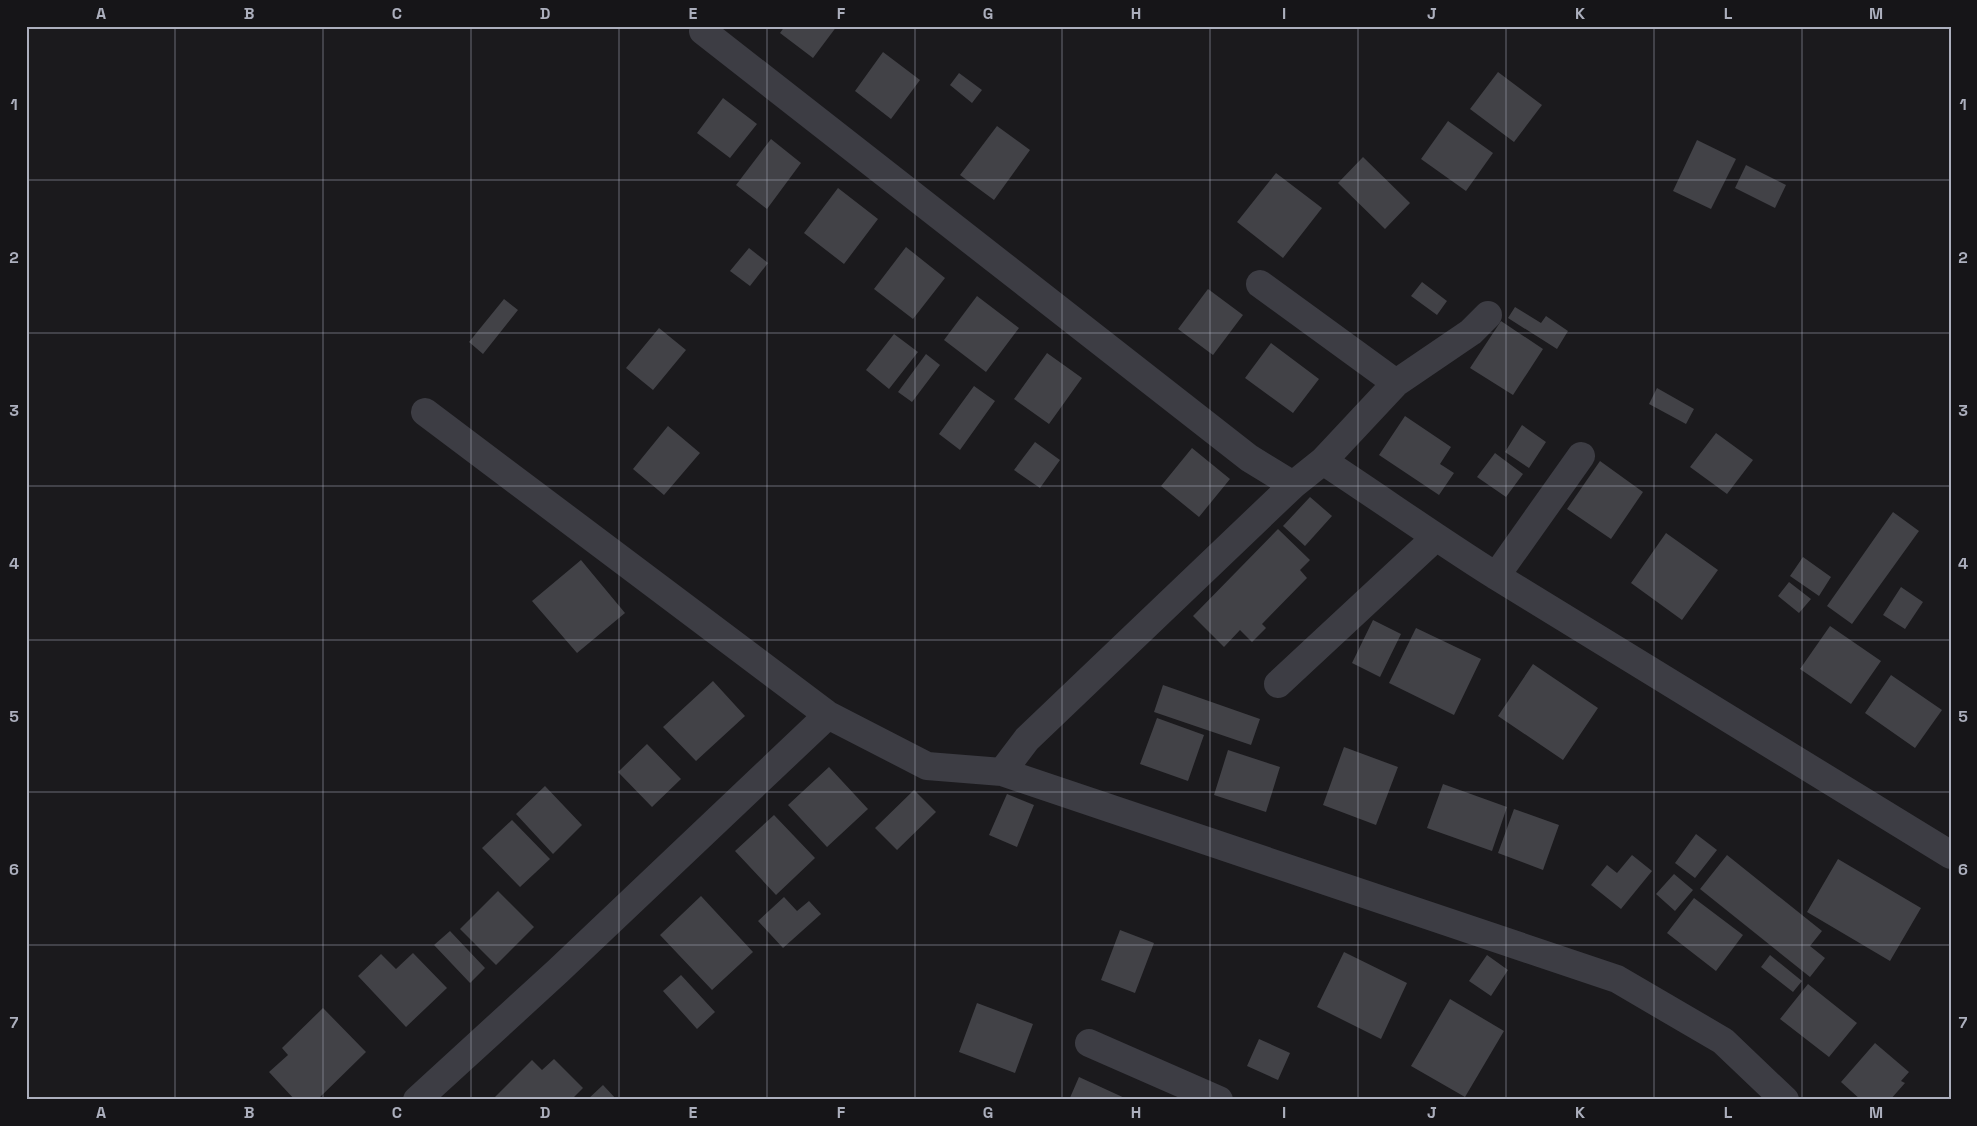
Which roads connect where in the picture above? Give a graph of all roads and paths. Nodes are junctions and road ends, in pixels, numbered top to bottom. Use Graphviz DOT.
graph roads {
  1 [pos="703,32"];
  2 [pos="1260,284"];
  3 [pos="1488,315"];
  4 [pos="1396,383"];
  5 [pos="425,412"];
  6 [pos="1581,456"];
  7 [pos="1323,461"];
  8 [pos="1293,485"];
  9 [pos="1435,538"];
  10 [pos="1496,576"];
  11 [pos="1278,684"];
  12 [pos="828,715"];
  13 [pos="1002,772"];
  14 [pos="1951,855"];
  15 [pos="1089,1043"];
  16 [pos="416,1100"];
  17 [pos="1219,1100"];
  18 [pos="1786,1100"];
  1 -- 8 [label="street"];
  2 -- 4 [label="street"];
  3 -- 4 [label="street"];
  4 -- 7 [label="street"];
  5 -- 12 [label="street"];
  6 -- 10 [label="street"];
  7 -- 8 [label="street"];
  7 -- 9 [label="street"];
  8 -- 13 [label="street"];
  9 -- 10 [label="street"];
  9 -- 11 [label="street"];
  10 -- 14 [label="street"];
  12 -- 13 [label="street"];
  12 -- 16 [label="street"];
  13 -- 18 [label="street"];
  15 -- 17 [label="street"];
}
